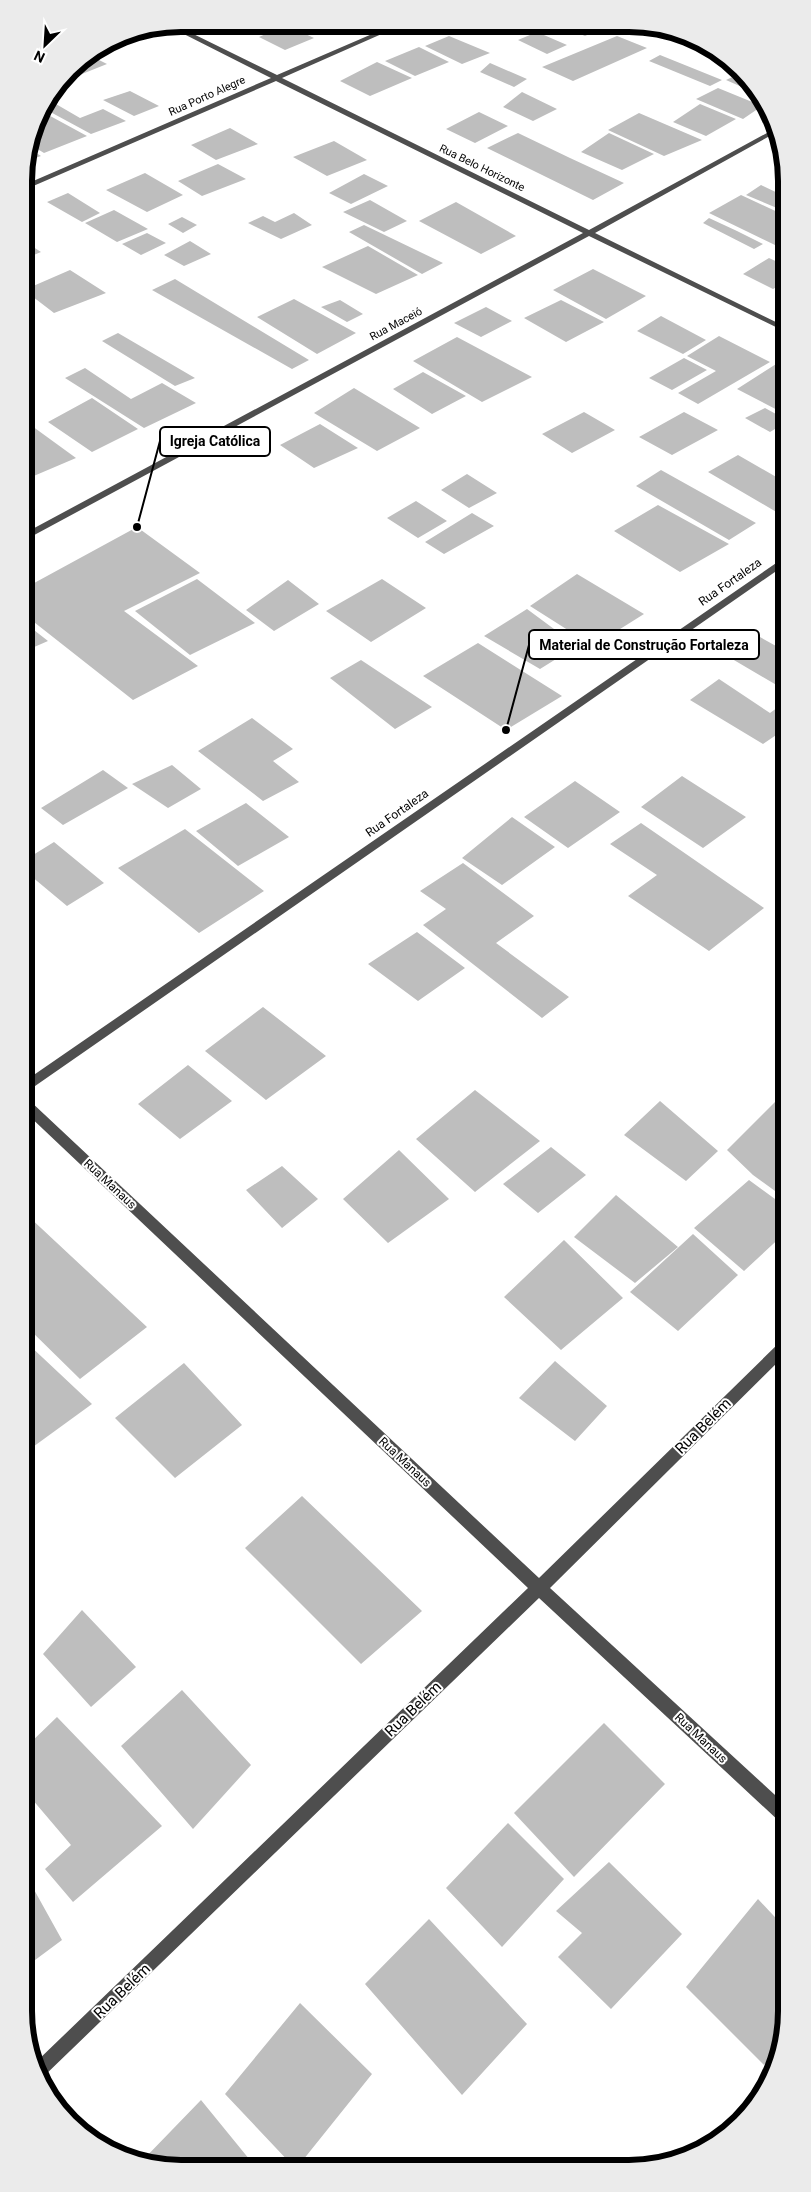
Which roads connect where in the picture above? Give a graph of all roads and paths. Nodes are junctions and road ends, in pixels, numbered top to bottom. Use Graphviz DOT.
graph roads {
  1 [pos="185,33"];
  2 [pos="381,33"];
  3 [pos="276,78"];
  4 [pos="771,133"];
  5 [pos="33,184"];
  6 [pos="588,233"];
  7 [pos="778,326"];
  8 [pos="33,533"];
  9 [pos="778,565"];
  10 [pos="33,1083"];
  11 [pos="33,1111"];
  12 [pos="778,1353"];
  13 [pos="539,1588"];
  14 [pos="778,1809"];
  15 [pos="44,2066"];
  1 -- 3 [label="street, Rua Belo Horizonte"];
  2 -- 3 [label="street, Rua Porto Alegre"];
  3 -- 5 [label="street, Rua Porto Alegre"];
  3 -- 6 [label="street, Rua Belo Horizonte"];
  4 -- 6 [label="street, Rua Maceió"];
  6 -- 7 [label="street, Rua Belo Horizonte"];
  6 -- 8 [label="street, Rua Maceió"];
  9 -- 10 [label="street, Rua Fortaleza"];
  11 -- 13 [label="street, Rua Manaus"];
  12 -- 13 [label="street, Rua Belém"];
  13 -- 14 [label="street, Rua Manaus"];
  13 -- 15 [label="street, Rua Belém"];
}
